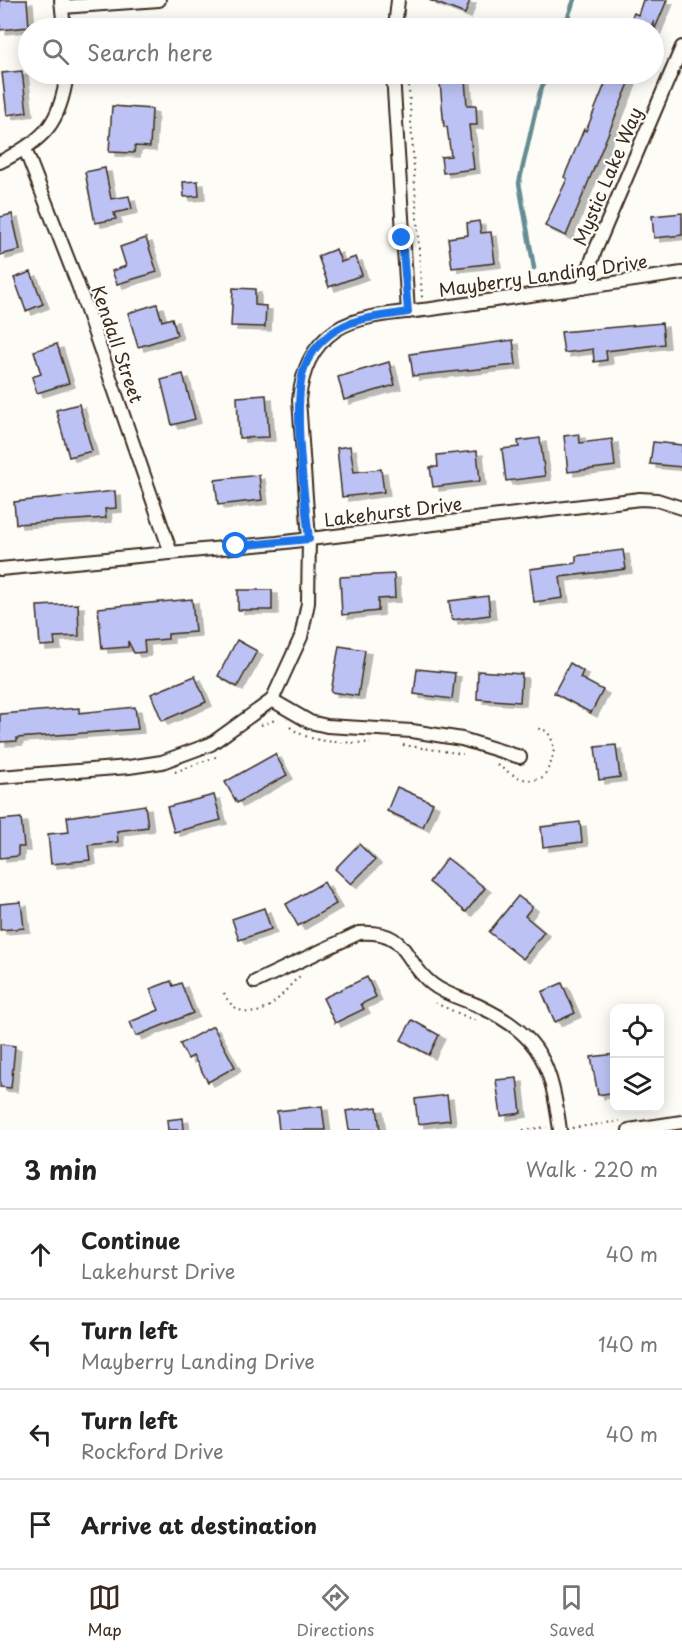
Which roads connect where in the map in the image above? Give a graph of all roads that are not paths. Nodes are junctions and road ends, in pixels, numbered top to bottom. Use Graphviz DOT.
graph roads {
  1 [pos="159,0"];
  2 [pos="398,0"];
  3 [pos="61,4"];
  4 [pos="396,18"];
  5 [pos="682,46"];
  6 [pos="66,84"];
  7 [pos="394,84"];
  8 [pos="25,150"];
  9 [pos="0,162"];
  10 [pos="682,273"];
  11 [pos="582,288"];
  12 [pos="408,312"];
  13 [pos="682,508"];
  14 [pos="309,539"];
  15 [pos="171,553"];
  16 [pos="0,569"];
  17 [pos="272,700"];
  18 [pos="520,757"];
  19 [pos="0,777"];
  20 [pos="255,982"];
  21 [pos="682,1122"];
  22 [pos="560,1130"];
  23 [pos="629,1130"];
  1 -- 3 [label="street"];
  2 -- 4 [label="street"];
  5 -- 11 [label="street, Mystic Lake Way"];
  6 -- 8 [label="street"];
  7 -- 12 [label="street"];
  8 -- 9 [label="street"];
  8 -- 15 [label="street, Kendall Street"];
  10 -- 11 [label="street, Mayberry Landing Drive"];
  11 -- 12 [label="street, Mayberry Landing Drive"];
  12 -- 14 [label="street, Mayberry Landing Drive"];
  13 -- 14 [label="street, Lakehurst Drive"];
  14 -- 15 [label="street, Lakehurst Drive"];
  14 -- 17 [label="street, Mayberry Landing Drive"];
  15 -- 16 [label="street, Lakehurst Drive"];
  17 -- 18 [label="street"];
  17 -- 19 [label="street, Mayberry Landing Drive"];
  20 -- 22 [label="street"];
  21 -- 23 [label="street"];
}
